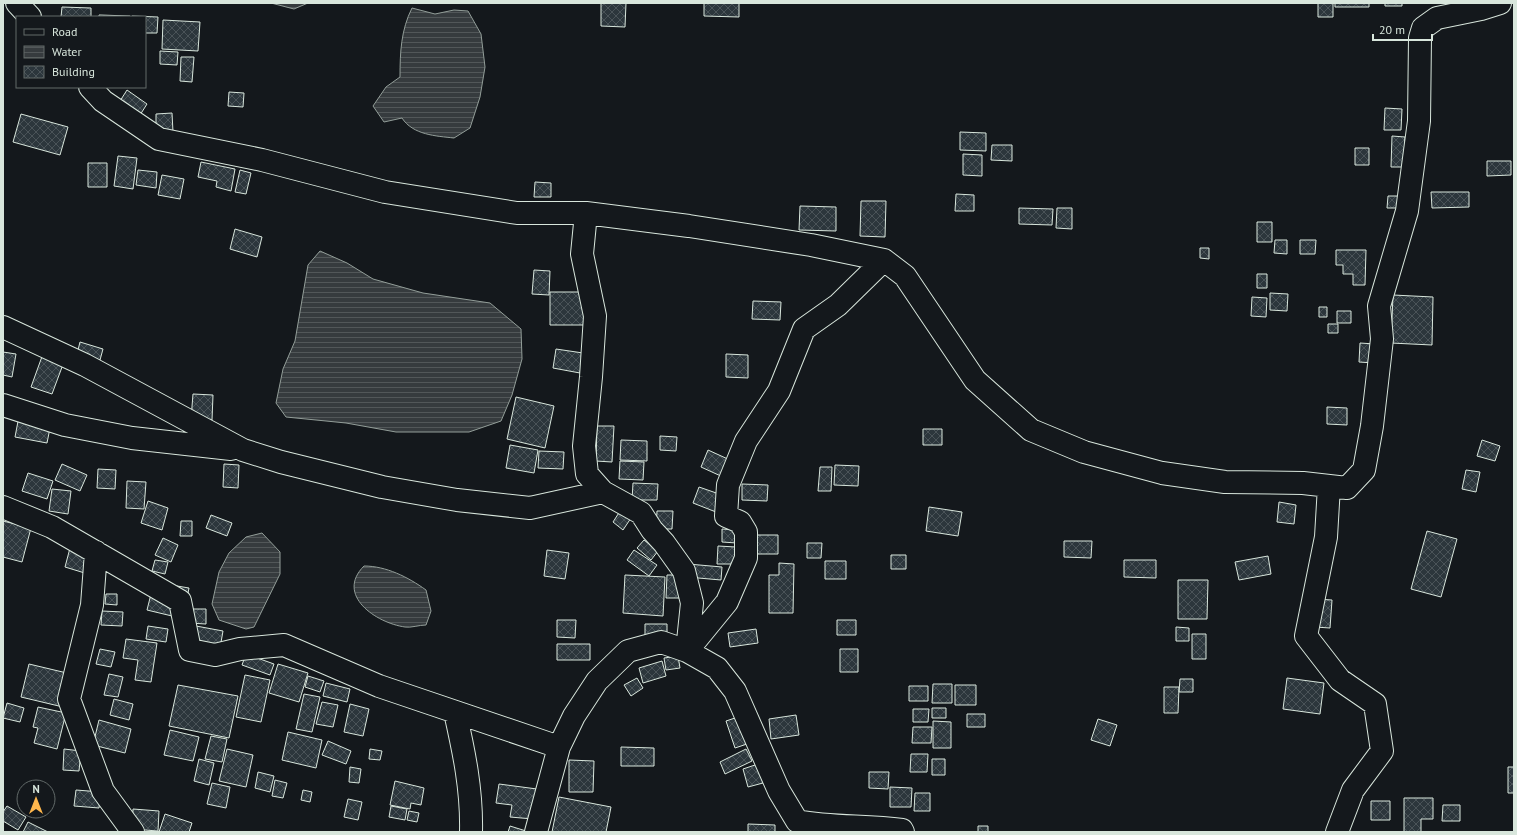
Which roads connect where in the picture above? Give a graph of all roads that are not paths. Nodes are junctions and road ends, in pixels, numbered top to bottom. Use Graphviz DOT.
graph roads {
  1 [pos="18,3"];
  2 [pos="1500,3"];
  3 [pos="29,16"];
  4 [pos="91,88"];
  5 [pos="586,213"];
  6 [pos="884,260"];
  7 [pos="3,327"];
  8 [pos="3,405"];
  9 [pos="243,450"];
  10 [pos="1329,486"];
  11 [pos="603,492"];
  12 [pos="3,507"];
  13 [pos="96,552"];
  14 [pos="687,650"];
  15 [pos="455,712"];
  16 [pos="559,747"];
  17 [pos="132,832"];
  18 [pos="471,832"];
  19 [pos="536,832"];
  20 [pos="903,832"];
  21 [pos="1337,832"];
  1 -- 3 [label="street"];
  2 -- 10 [label="street"];
  4 -- 5 [label="street"];
  5 -- 6 [label="street"];
  5 -- 11 [label="street"];
  6 -- 10 [label="street"];
  6 -- 14 [label="street"];
  7 -- 9 [label="street"];
  8 -- 9 [label="street"];
  9 -- 11 [label="street"];
  10 -- 21 [label="street"];
  11 -- 14 [label="street"];
  12 -- 13 [label="street"];
  13 -- 15 [label="street"];
  13 -- 17 [label="street"];
  14 -- 16 [label="street"];
  14 -- 20 [label="street"];
  15 -- 16 [label="street"];
  15 -- 18 [label="street"];
  16 -- 19 [label="street"];
}
